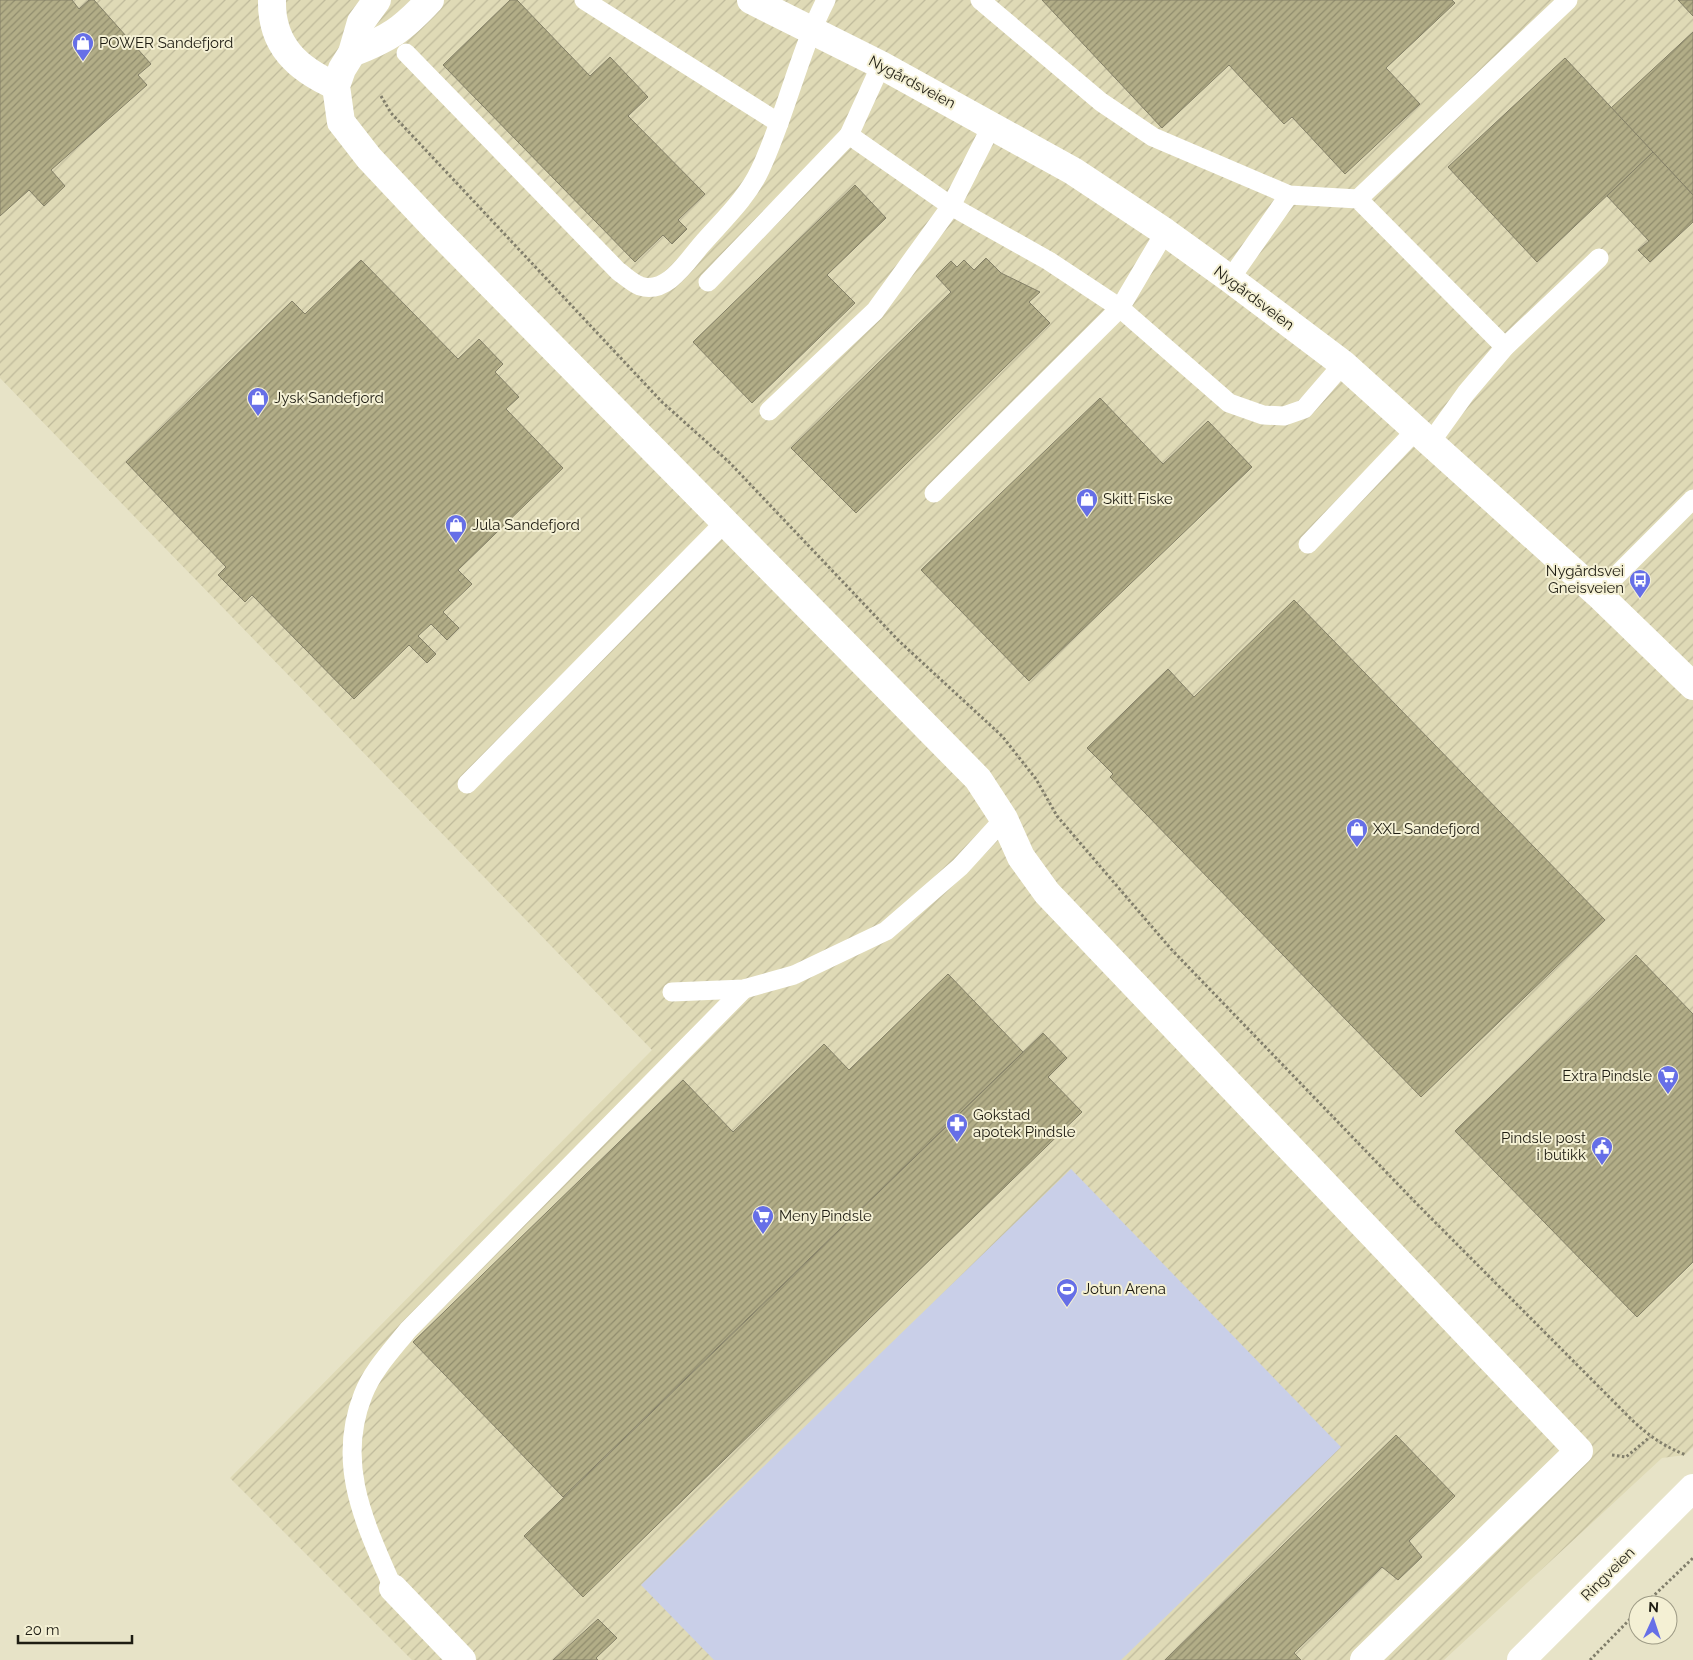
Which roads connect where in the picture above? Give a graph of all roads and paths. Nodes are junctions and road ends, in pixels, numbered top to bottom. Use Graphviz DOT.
graph roads {
  1 [pos="272,0"];
  2 [pos="377,0"];
  3 [pos="430,0"];
  4 [pos="584,0"];
  5 [pos="751,0"];
  6 [pos="826,0"];
  7 [pos="980,0"];
  8 [pos="1568,0"];
  9 [pos="811,29"];
  10 [pos="406,52"];
  11 [pos="352,54"];
  12 [pos="881,65"];
  13 [pos="336,86"];
  14 [pos="381,96"];
  15 [pos="780,124"];
  16 [pos="992,125"];
  17 [pos="849,135"];
  18 [pos="1289,195"];
  19 [pos="1358,199"];
  20 [pos="951,206"];
  21 [pos="1165,232"];
  22 [pos="1599,258"];
  23 [pos="1230,279"];
  24 [pos="708,282"];
  25 [pos="1120,308"];
  26 [pos="1505,347"];
  27 [pos="1343,364"];
  28 [pos="769,411"];
  29 [pos="1423,436"];
  30 [pos="934,493"];
  31 [pos="1693,499"];
  32 [pos="725,522"];
  33 [pos="1308,544"];
  34 [pos="1598,594"];
  35 [pos="1693,686"];
  36 [pos="467,784"];
  37 [pos="1004,820"];
  38 [pos="744,989"];
  39 [pos="672,992"];
  40 [pos="1650,1437"];
  41 [pos="1579,1451"];
  42 [pos="1693,1460"];
  43 [pos="1693,1488"];
  44 [pos="1693,1558"];
  45 [pos="393,1588"];
  46 [pos="1654,1595"];
  47 [pos="1628,1621"];
  48 [pos="462,1660"];
  49 [pos="1364,1660"];
  50 [pos="1522,1660"];
  51 [pos="1590,1660"];
  1 -- 13 [label="street"];
  2 -- 11 [label="street"];
  3 -- 11 [label="street"];
  4 -- 15 [label="lane"];
  5 -- 9 [label="street, Nygårdsveien"];
  6 -- 9 [label="lane"];
  7 -- 18 [label="lane"];
  8 -- 19 [label="lane"];
  9 -- 12 [label="street, Nygårdsveien"];
  9 -- 15 [label="lane"];
  10 -- 15 [label="lane"];
  11 -- 13 [label="street"];
  12 -- 16 [label="street, Nygårdsveien"];
  12 -- 17 [label="lane"];
  13 -- 32 [label="street"];
  14 -- 40 [label="path"];
  16 -- 20 [label="lane"];
  16 -- 21 [label="street, Nygårdsveien"];
  17 -- 20 [label="lane"];
  17 -- 24 [label="lane"];
  18 -- 19 [label="lane"];
  18 -- 23 [label="lane"];
  19 -- 26 [label="lane"];
  20 -- 25 [label="lane"];
  20 -- 28 [label="lane"];
  21 -- 23 [label="street, Nygårdsveien"];
  21 -- 25 [label="lane"];
  22 -- 26 [label="lane"];
  23 -- 27 [label="street, Nygårdsveien"];
  25 -- 27 [label="lane"];
  25 -- 30 [label="lane"];
  26 -- 29 [label="lane"];
  27 -- 29 [label="street, Nygårdsveien"];
  29 -- 33 [label="lane"];
  29 -- 34 [label="street, Nygårdsveien"];
  31 -- 34 [label="lane"];
  32 -- 36 [label="lane"];
  32 -- 37 [label="street"];
  34 -- 35 [label="street, Nygårdsveien"];
  37 -- 38 [label="lane"];
  37 -- 41 [label="street"];
  38 -- 39 [label="lane"];
  38 -- 45 [label="lane"];
  40 -- 41 [label="path"];
  40 -- 42 [label="path"];
  41 -- 49 [label="street"];
  43 -- 50 [label="street, Ringveien"];
  44 -- 46 [label="path"];
  45 -- 48 [label="street"];
  47 -- 51 [label="path"];
}
